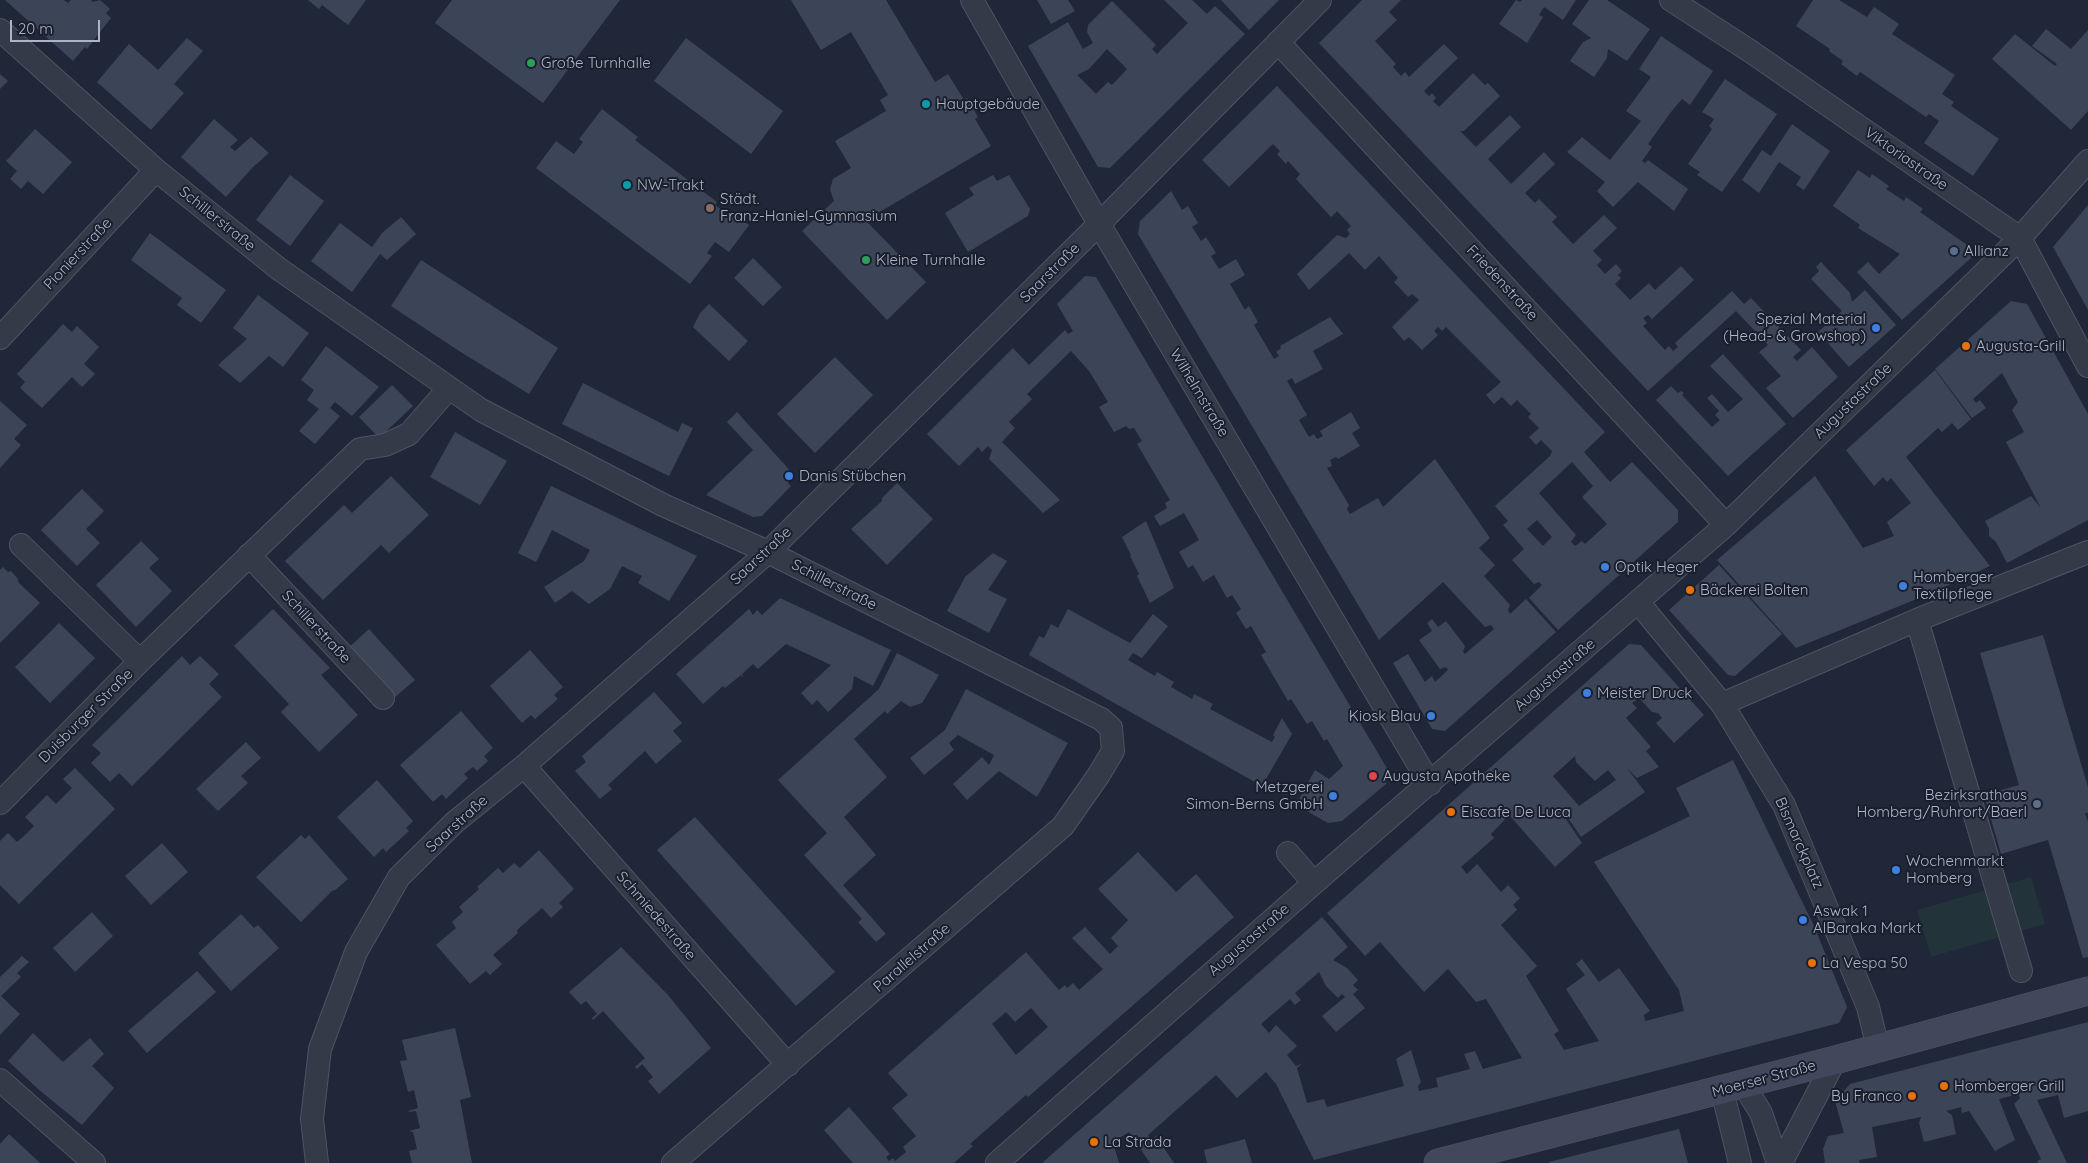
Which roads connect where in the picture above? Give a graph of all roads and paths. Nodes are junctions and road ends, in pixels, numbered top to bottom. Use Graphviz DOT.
graph roads {
  1 [pos="972,0"];
  2 [pos="1320,0"];
  3 [pos="1671,0"];
  4 [pos="0,30"];
  5 [pos="1278,42"];
  6 [pos="2088,161"];
  7 [pos="156,170"];
  8 [pos="1099,224"];
  9 [pos="2020,238"];
  10 [pos="0,338"];
  11 [pos="2088,366"];
  12 [pos="449,388"];
  13 [pos="1726,525"];
  14 [pos="21,545"];
  15 [pos="768,552"];
  16 [pos="2088,552"];
  17 [pos="249,556"];
  18 [pos="1638,602"];
  19 [pos="1917,620"];
  20 [pos="140,661"];
  21 [pos="383,698"];
  22 [pos="1722,704"];
  23 [pos="1111,728"];
  24 [pos="524,766"];
  25 [pos="1430,784"];
  26 [pos="0,803"];
  27 [pos="1288,853"];
  28 [pos="1314,883"];
  29 [pos="2021,971"];
  30 [pos="2088,990"];
  31 [pos="1878,1048"];
  32 [pos="1835,1060"];
  33 [pos="788,1065"];
  34 [pos="0,1080"];
  35 [pos="1733,1087"];
  36 [pos="94,1163"];
  37 [pos="316,1163"];
  38 [pos="673,1163"];
  39 [pos="997,1163"];
  40 [pos="1438,1163"];
  41 [pos="1740,1163"];
  42 [pos="1779,1163"];
  1 -- 8 [label="street, Wilhelmstraße"];
  2 -- 5 [label="street, Saarstraße"];
  3 -- 9 [label="street, Viktoriastraße"];
  4 -- 7 [label="street, Schillerstraße"];
  5 -- 8 [label="street, Saarstraße"];
  5 -- 13 [label="street, Friedenstraße"];
  6 -- 9 [label="street, Augustastraße"];
  7 -- 10 [label="street, Pionierstraße"];
  7 -- 12 [label="street, Schillerstraße"];
  8 -- 15 [label="street, Saarstraße"];
  8 -- 25 [label="street, Wilhelmstraße"];
  9 -- 11 [label="street, Viktoriastraße"];
  9 -- 13 [label="street, Augustastraße"];
  12 -- 15 [label="street, Schillerstraße"];
  12 -- 17 [label="street"];
  13 -- 18 [label="street, Augustastraße"];
  14 -- 20 [label="street, Duisburger Straße"];
  15 -- 23 [label="street, Schillerstraße"];
  15 -- 24 [label="street, Saarstraße"];
  16 -- 19 [label="street"];
  17 -- 20 [label="street"];
  17 -- 21 [label="street, Schillerstraße"];
  18 -- 22 [label="street, Bismarckplatz"];
  18 -- 25 [label="street, Augustastraße"];
  19 -- 22 [label="street"];
  19 -- 29 [label="street"];
  20 -- 26 [label="street, Duisburger Straße"];
  22 -- 31 [label="street, Bismarckplatz"];
  23 -- 33 [label="street, Parallelstraße"];
  24 -- 33 [label="street, Schmiedestraße"];
  24 -- 37 [label="street, Saarstraße"];
  25 -- 28 [label="street, Augustastraße"];
  27 -- 28 [label="street"];
  28 -- 39 [label="street, Augustastraße"];
  30 -- 31 [label="street, Moerser Straße"];
  31 -- 32 [label="street, Moerser Straße"];
  32 -- 35 [label="street, Moerser Straße"];
  32 -- 42 [label="street"];
  33 -- 38 [label="street, Parallelstraße"];
  34 -- 36 [label="street"];
  35 -- 40 [label="street, Moerser Straße"];
  35 -- 41 [label="street"];
  35 -- 42 [label="street"];
}
